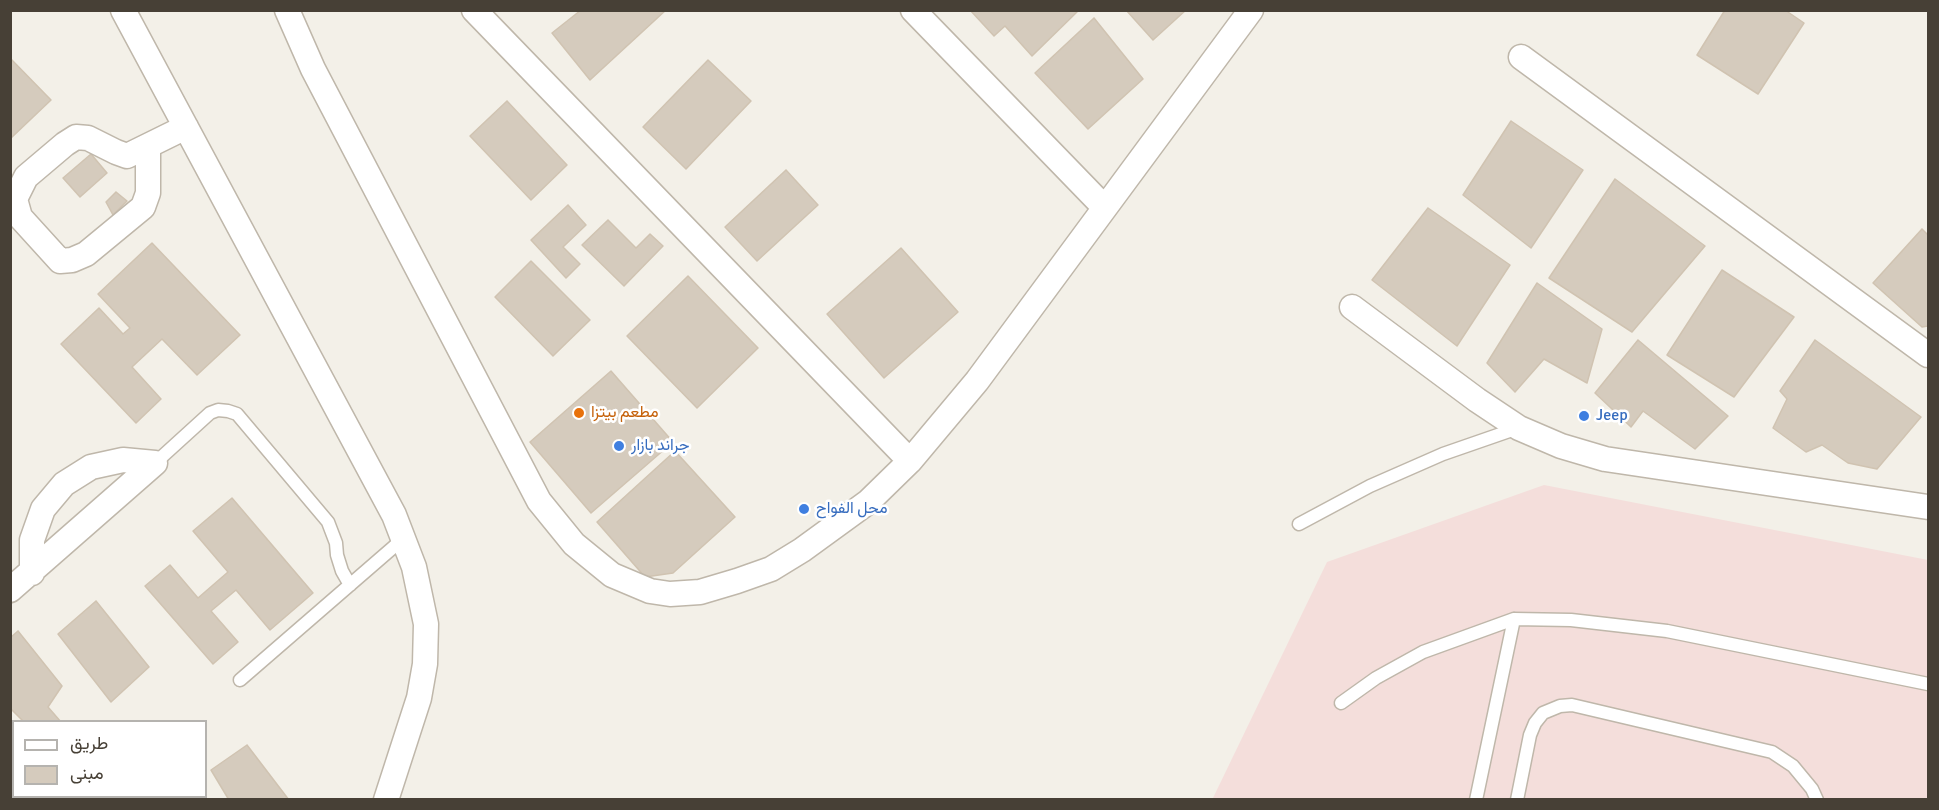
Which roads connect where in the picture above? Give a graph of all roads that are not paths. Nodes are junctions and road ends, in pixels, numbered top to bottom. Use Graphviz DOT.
graph roads {
  1 [pos="123,10"];
  2 [pos="287,10"];
  3 [pos="474,10"];
  4 [pos="913,10"];
  5 [pos="1251,10"];
  6 [pos="1521,57"];
  7 [pos="186,127"];
  8 [pos="148,147"];
  9 [pos="1104,207"];
  10 [pos="1352,307"];
  11 [pos="1929,355"];
  12 [pos="1519,428"];
  13 [pos="910,461"];
  14 [pos="155,463"];
  15 [pos="1929,507"];
  16 [pos="1299,524"];
  17 [pos="404,538"];
  18 [pos="32,573"];
  19 [pos="350,585"];
  20 [pos="10,590"];
  21 [pos="1514,619"];
  22 [pos="240,680"];
  23 [pos="1929,684"];
  24 [pos="1341,704"];
  25 [pos="386,800"];
  26 [pos="1476,800"];
  27 [pos="1517,800"];
  28 [pos="1817,800"];
  1 -- 7 [label="street"];
  2 -- 13 [label="street"];
  3 -- 13 [label="street"];
  4 -- 9 [label="street"];
  5 -- 9 [label="street"];
  6 -- 11 [label="street"];
  7 -- 8 [label="street"];
  7 -- 17 [label="street"];
  8 -- 8 [label="street"];
  9 -- 13 [label="street"];
  10 -- 12 [label="street"];
  12 -- 15 [label="street"];
  12 -- 16 [label="lane"];
  14 -- 18 [label="street"];
  14 -- 18 [label="street"];
  14 -- 19 [label="lane"];
  17 -- 19 [label="lane"];
  17 -- 25 [label="street"];
  18 -- 20 [label="street"];
  19 -- 22 [label="lane"];
  21 -- 23 [label="lane"];
  21 -- 24 [label="lane"];
  21 -- 26 [label="lane"];
  27 -- 28 [label="lane"];
}
